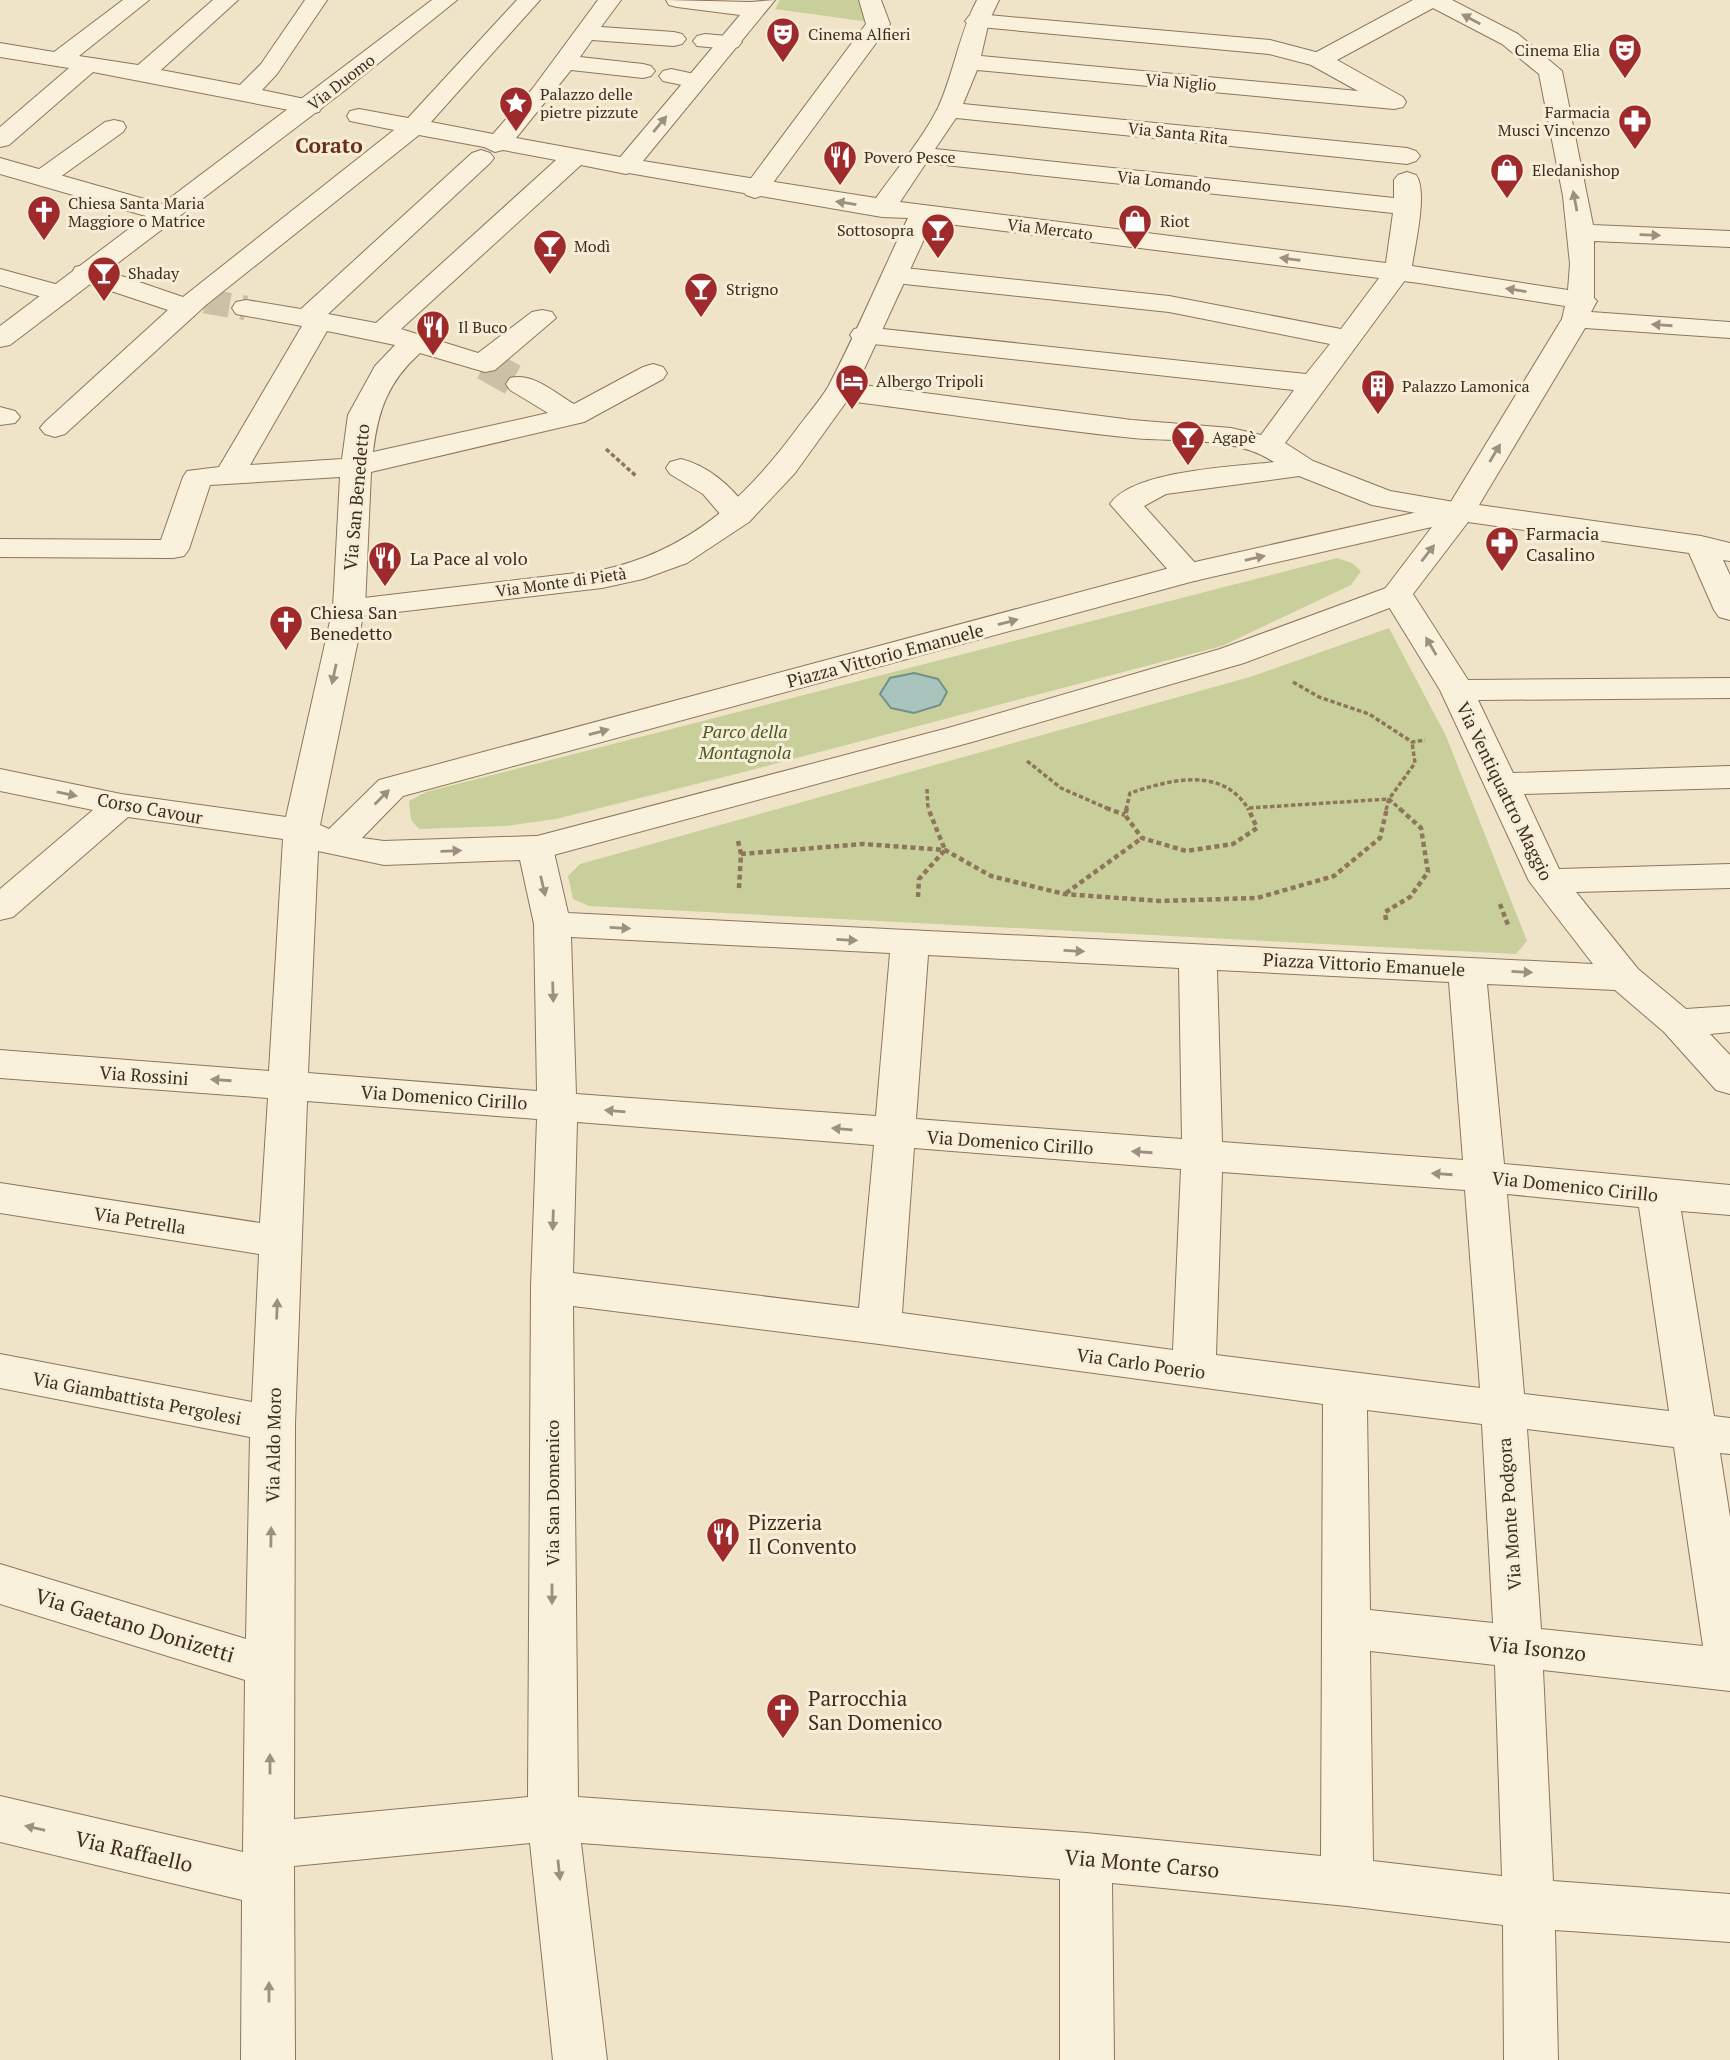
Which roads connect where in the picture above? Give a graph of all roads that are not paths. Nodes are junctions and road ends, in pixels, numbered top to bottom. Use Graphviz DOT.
graph roads {
  1 [pos="138,0"];
  2 [pos="227,0"];
  3 [pos="316,0"];
  4 [pos="446,0"];
  5 [pos="528,0"];
  6 [pos="610,0"];
  7 [pos="677,0"];
  8 [pos="870,0"];
  9 [pos="1432,0"];
  10 [pos="760,5"];
  11 [pos="982,10"];
  12 [pos="584,33"];
  13 [pos="674,39"];
  14 [pos="705,41"];
  15 [pos="730,42"];
  16 [pos="5,57"];
  17 [pos="59,59"];
  18 [pos="1319,60"];
  19 [pos="566,62"];
  20 [pos="968,62"];
  21 [pos="88,64"];
  22 [pos="643,71"];
  23 [pos="143,73"];
  24 [pos="246,94"];
  25 [pos="1394,102"];
  26 [pos="310,107"];
  27 [pos="949,110"];
  28 [pos="359,116"];
  29 [pos="414,126"];
  30 [pos="114,127"];
  31 [pos="0,140"];
  32 [pos="492,148"];
  33 [pos="577,155"];
  34 [pos="920,155"];
  35 [pos="1407,156"];
  36 [pos="0,166"];
  37 [pos="626,166"];
  38 [pos="44,177"];
  39 [pos="755,190"];
  40 [pos="1407,207"];
  41 [pos="882,209"];
  42 [pos="164,213"];
  43 [pos="923,214"];
  44 [pos="1581,232"];
  45 [pos="1730,239"];
  46 [pos="1398,272"];
  47 [pos="85,273"];
  48 [pos="895,275"];
  49 [pos="0,278"];
  50 [pos="60,293"];
  51 [pos="196,302"];
  52 [pos="246,308"];
  53 [pos="1580,310"];
  54 [pos="542,318"];
  55 [pos="314,319"];
  56 [pos="1730,330"];
  57 [pos="382,332"];
  58 [pos="864,335"];
  59 [pos="0,339"];
  60 [pos="1347,339"];
  61 [pos="414,344"];
  62 [pos="653,373"];
  63 [pos="520,384"];
  64 [pos="1315,384"];
  65 [pos="840,391"];
  66 [pos="574,416"];
  67 [pos="55,428"];
  68 [pos="1268,445"];
  69 [pos="356,467"];
  70 [pos="1302,467"];
  71 [pos="681,468"];
  72 [pos="229,476"];
  73 [pos="1460,512"];
  74 [pos="738,516"];
  75 [pos="0,548"];
  76 [pos="1715,549"];
  77 [pos="1188,573"];
  78 [pos="1397,594"];
  79 [pos="349,608"];
  80 [pos="1730,610"];
  81 [pos="1730,688"];
  82 [pos="1457,690"];
  83 [pos="1730,777"];
  84 [pos="0,780"];
  85 [pos="1500,783"];
  86 [pos="121,805"];
  87 [pos="318,838"];
  88 [pos="535,848"];
  89 [pos="1730,876"];
  90 [pos="1547,881"];
  91 [pos="0,908"];
  92 [pos="552,924"];
  93 [pos="910,943"];
  94 [pos="1198,956"];
  95 [pos="1467,969"];
  96 [pos="1625,978"];
  97 [pos="1730,1019"];
  98 [pos="1678,1023"];
  99 [pos="0,1064"];
  100 [pos="1730,1080"];
  101 [pos="289,1085"];
  102 [pos="556,1106"];
  103 [pos="896,1133"];
  104 [pos="1202,1157"];
  105 [pos="1485,1177"];
  106 [pos="1658,1195"];
  107 [pos="0,1198"];
  108 [pos="1730,1200"];
  109 [pos="280,1242"];
  110 [pos="552,1287"];
  111 [pos="879,1327"];
  112 [pos="0,1371"];
  113 [pos="1194,1371"];
  114 [pos="1345,1390"];
  115 [pos="1501,1407"];
  116 [pos="273,1424"];
  117 [pos="1713,1434"];
  118 [pos="0,1584"];
  119 [pos="1344,1628"];
  120 [pos="1520,1646"];
  121 [pos="269,1667"];
  122 [pos="1730,1669"];
  123 [pos="553,1818"];
  124 [pos="0,1819"];
  125 [pos="1086,1857"];
  126 [pos="270,1864"];
  127 [pos="1347,1882"];
  128 [pos="1530,1904"];
  129 [pos="1730,1918"];
  130 [pos="268,2060"];
  131 [pos="580,2060"];
  132 [pos="1087,2060"];
  133 [pos="1531,2060"];
  1 -- 17 [label="street"];
  2 -- 23 [label="street"];
  3 -- 24 [label="street"];
  4 -- 26 [label="street, Via Duomo"];
  5 -- 29 [label="street"];
  6 -- 12 [label="street"];
  7 -- 10 [label="street"];
  8 -- 39 [label="street"];
  9 -- 18 [label="street"];
  44 -- 9 [label="street, one-way"];
  10 -- 15 [label="street"];
  11 -- 18 [label="street"];
  11 -- 20 [label="street"];
  12 -- 13 [label="street"];
  12 -- 19 [label="street"];
  14 -- 15 [label="street"];
  37 -- 15 [label="street, one-way"];
  16 -- 17 [label="street"];
  17 -- 21 [label="street"];
  18 -- 25 [label="street"];
  19 -- 22 [label="street"];
  19 -- 32 [label="street"];
  20 -- 25 [label="street, Via Niglio"];
  20 -- 27 [label="street"];
  21 -- 23 [label="street"];
  21 -- 31 [label="street"];
  23 -- 24 [label="street"];
  24 -- 26 [label="street"];
  25 -- 35 [label="street"];
  26 -- 42 [label="street, Via Duomo"];
  27 -- 34 [label="street"];
  27 -- 35 [label="street, Via Santa Rita"];
  28 -- 29 [label="street, Via Mercato"];
  29 -- 32 [label="street, Via Mercato"];
  29 -- 51 [label="street"];
  30 -- 38 [label="street"];
  32 -- 33 [label="street, Via Mercato"];
  32 -- 55 [label="street"];
  33 -- 37 [label="street, Via Mercato"];
  33 -- 57 [label="street"];
  34 -- 40 [label="street, Via Lomando"];
  34 -- 41 [label="street"];
  35 -- 40 [label="street"];
  36 -- 38 [label="street"];
  37 -- 39 [label="street, Via Mercato"];
  38 -- 42 [label="street"];
  41 -- 39 [label="street, Via Mercato, one-way"];
  40 -- 46 [label="street"];
  41 -- 43 [label="street, Via Mercato"];
  42 -- 47 [label="street, Via Duomo"];
  46 -- 43 [label="street, Via Mercato, one-way"];
  43 -- 48 [label="street, Via Monte di Pietà"];
  44 -- 45 [label="street, one-way"];
  44 -- 53 [label="street"];
  53 -- 46 [label="street, Via Mercato, one-way"];
  46 -- 60 [label="street"];
  47 -- 50 [label="street, Via Duomo"];
  47 -- 51 [label="street"];
  48 -- 58 [label="street, Via Monte di Pietà"];
  48 -- 60 [label="street"];
  49 -- 50 [label="street"];
  50 -- 59 [label="street, Via Duomo"];
  51 -- 67 [label="street"];
  52 -- 55 [label="street"];
  56 -- 53 [label="street, Via Mercato, one-way"];
  73 -- 53 [label="street, one-way"];
  54 -- 61 [label="street"];
  55 -- 57 [label="street"];
  55 -- 72 [label="street"];
  57 -- 61 [label="street"];
  58 -- 64 [label="street"];
  58 -- 65 [label="street, Via Monte di Pietà"];
  60 -- 64 [label="street"];
  61 -- 69 [label="street, Via San Benedetto"];
  62 -- 66 [label="street"];
  63 -- 66 [label="street"];
  64 -- 68 [label="street"];
  65 -- 68 [label="street"];
  65 -- 74 [label="street, Via Monte di Pietà"];
  66 -- 69 [label="street"];
  68 -- 70 [label="street"];
  69 -- 72 [label="street"];
  69 -- 79 [label="street, Via San Benedetto"];
  70 -- 73 [label="street"];
  70 -- 77 [label="street"];
  71 -- 74 [label="street"];
  72 -- 75 [label="street"];
  73 -- 76 [label="street"];
  77 -- 73 [label="street, Piazza Vittorio Emanuele, one-way"];
  78 -- 73 [label="street, one-way"];
  74 -- 79 [label="street, Via Monte di Pietà"];
  76 -- 80 [label="street"];
  87 -- 77 [label="street, Piazza Vittorio Emanuele, one-way"];
  82 -- 78 [label="street, Via Ventiquattro Maggio, one-way"];
  78 -- 88 [label="street"];
  79 -- 87 [label="street, Via San Benedetto, one-way"];
  81 -- 82 [label="street"];
  82 -- 85 [label="street, Via Ventiquattro Maggio"];
  83 -- 85 [label="street"];
  84 -- 86 [label="street, Corso Cavour, one-way"];
  85 -- 90 [label="street, Via Ventiquattro Maggio"];
  86 -- 87 [label="street, Corso Cavour"];
  86 -- 91 [label="street"];
  87 -- 88 [label="street, one-way"];
  87 -- 101 [label="street, Via Aldo Moro"];
  88 -- 92 [label="street, one-way"];
  89 -- 90 [label="street"];
  90 -- 96 [label="street, Via Ventiquattro Maggio"];
  92 -- 93 [label="street, Piazza Vittorio Emanuele, one-way"];
  92 -- 102 [label="street, Via San Domenico, one-way"];
  93 -- 94 [label="street, Piazza Vittorio Emanuele, one-way"];
  93 -- 103 [label="street"];
  94 -- 95 [label="street, Piazza Vittorio Emanuele"];
  94 -- 104 [label="street"];
  95 -- 96 [label="street, Piazza Vittorio Emanuele, one-way"];
  95 -- 105 [label="street, Via Monte Podgora"];
  96 -- 98 [label="street, Via Ventiquattro Maggio"];
  97 -- 98 [label="street"];
  98 -- 100 [label="street, Via Ventiquattro Maggio"];
  101 -- 99 [label="street, Via Rossini, one-way"];
  101 -- 102 [label="street, Via Domenico Cirillo"];
  101 -- 109 [label="street, Via Aldo Moro"];
  103 -- 102 [label="street, Via Domenico Cirillo, one-way"];
  102 -- 110 [label="street, Via San Domenico, one-way"];
  104 -- 103 [label="street, Via Domenico Cirillo, one-way"];
  103 -- 111 [label="street"];
  105 -- 104 [label="street, Via Domenico Cirillo, one-way"];
  104 -- 113 [label="street"];
  105 -- 106 [label="street, Via Domenico Cirillo"];
  105 -- 115 [label="street, Via Monte Podgora"];
  106 -- 108 [label="street, Via Domenico Cirillo"];
  106 -- 117 [label="street"];
  107 -- 109 [label="street, Via Petrella"];
  116 -- 109 [label="street, Via Aldo Moro, one-way"];
  110 -- 111 [label="street, Via Carlo Poerio"];
  110 -- 123 [label="street, Via San Domenico, one-way"];
  111 -- 113 [label="street, Via Carlo Poerio"];
  112 -- 116 [label="street, Via Giambattista Pergolesi"];
  113 -- 114 [label="street, Via Carlo Poerio"];
  114 -- 115 [label="street, Via Carlo Poerio"];
  114 -- 119 [label="street"];
  115 -- 117 [label="street, Via Carlo Poerio"];
  115 -- 120 [label="street, Via Monte Podgora"];
  121 -- 116 [label="street, Via Aldo Moro, one-way"];
  117 -- 122 [label="street"];
  118 -- 121 [label="street, Via Gaetano Donizetti"];
  119 -- 120 [label="street, Via Isonzo"];
  119 -- 127 [label="street"];
  120 -- 122 [label="street, Via Isonzo"];
  120 -- 128 [label="street, Via Monte Podgora"];
  126 -- 121 [label="street, Via Aldo Moro, one-way"];
  123 -- 125 [label="street, Via Monte Carso"];
  123 -- 126 [label="street, Via Monte Carso"];
  123 -- 131 [label="street, Via San Domenico, one-way"];
  126 -- 124 [label="street, Via Raffaello, one-way"];
  125 -- 127 [label="street, Via Monte Carso"];
  125 -- 132 [label="street"];
  130 -- 126 [label="street, Via Aldo Moro, one-way"];
  127 -- 128 [label="street, Via Monte Carso"];
  128 -- 129 [label="street, Via Monte Carso"];
  128 -- 133 [label="street, Via Monte Podgora"];
}
